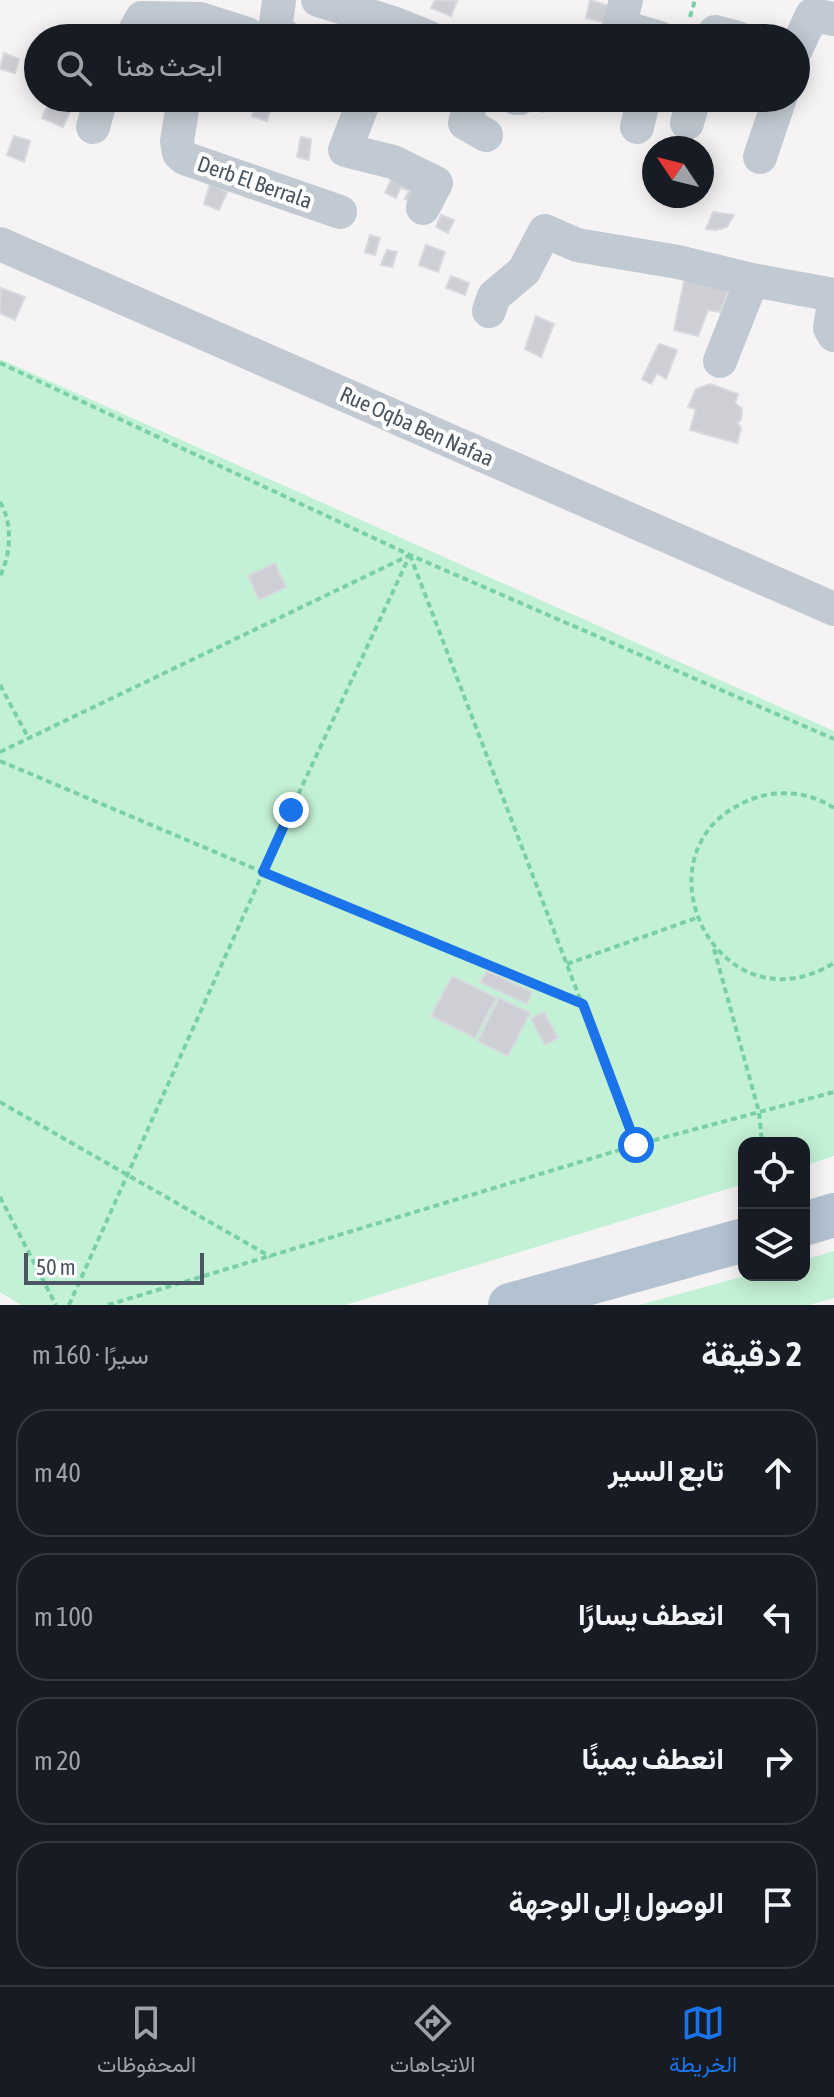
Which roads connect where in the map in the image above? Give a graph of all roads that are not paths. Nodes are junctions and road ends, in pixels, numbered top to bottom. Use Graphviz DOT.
graph roads {
  1 [pos="279,0"];
  2 [pos="318,0"];
  3 [pos="626,0"];
  4 [pos="139,19"];
  5 [pos="200,19"];
  6 [pos="834,19"];
  7 [pos="276,24"];
  8 [pos="376,24"];
  9 [pos="620,24"];
  10 [pos="806,24"];
  11 [pos="182,112"];
  12 [pos="360,112"];
  13 [pos="468,112"];
  14 [pos="775,112"];
  15 [pos="486,135"];
  16 [pos="760,157"];
  17 [pos="423,208"];
  18 [pos="340,212"];
  19 [pos="0,244"];
  20 [pos="752,280"];
  21 [pos="834,295"];
  22 [pos="834,303"];
  23 [pos="489,311"];
  24 [pos="834,335"];
  25 [pos="720,361"];
  26 [pos="834,609"];
  27 [pos="834,1215"];
  28 [pos="810,1222"];
  29 [pos="738,1242"];
  30 [pos="510,1305"];
  1 -- 7 [label="street"];
  2 -- 8 [label="street"];
  3 -- 9 [label="street"];
  4 -- 5 [label="street"];
  6 -- 10 [label="street"];
  11 -- 18 [label="street, Derb El Berrala"];
  12 -- 17 [label="street"];
  13 -- 15 [label="street"];
  14 -- 16 [label="street"];
  19 -- 26 [label="street, Rue Oqba Ben Nafaa"];
  20 -- 21 [label="street"];
  20 -- 23 [label="street"];
  20 -- 25 [label="street"];
  22 -- 24 [label="street"];
  27 -- 28 [label="main road"];
  29 -- 30 [label="main road"];
}
